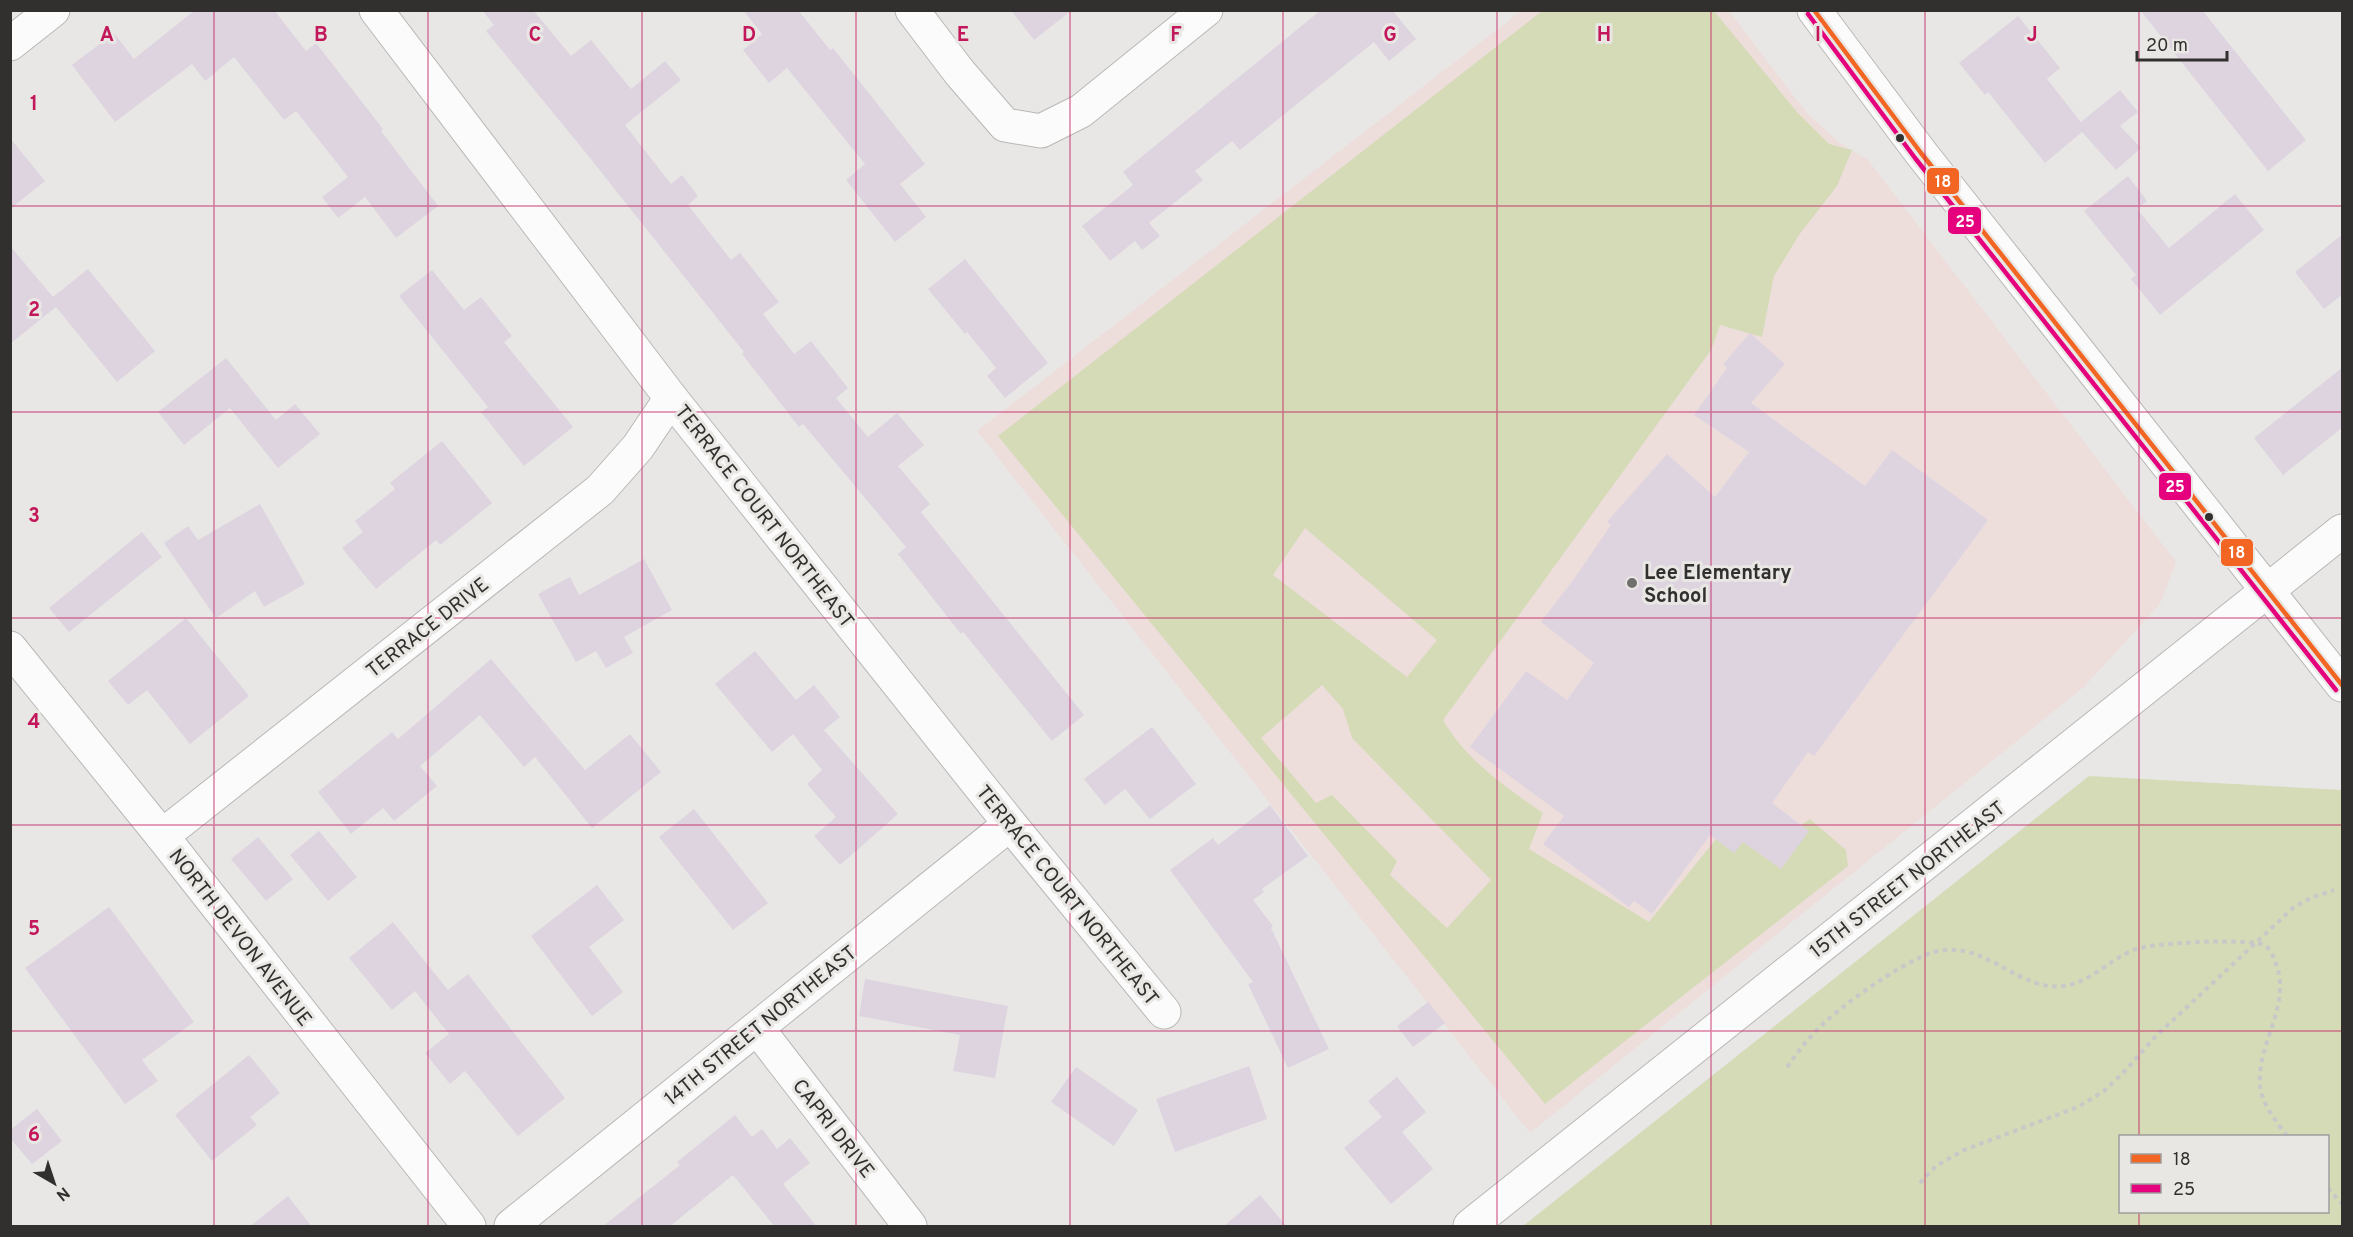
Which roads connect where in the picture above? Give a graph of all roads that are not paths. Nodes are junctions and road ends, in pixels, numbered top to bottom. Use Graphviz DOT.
graph roads {
  1 [pos="53,10"];
  2 [pos="376,10"];
  3 [pos="912,10"];
  4 [pos="1206,10"];
  5 [pos="1814,10"];
  6 [pos="10,44"];
  7 [pos="671,398"];
  8 [pos="2343,531"];
  9 [pos="2269,591"];
  10 [pos="10,648"];
  11 [pos="2343,685"];
  12 [pos="1010,824"];
  13 [pos="162,836"];
  14 [pos="1164,1012"];
  15 [pos="758,1029"];
  16 [pos="469,1227"];
  17 [pos="511,1227"];
  18 [pos="910,1227"];
  19 [pos="1470,1227"];
  1 -- 6 [label="street"];
  2 -- 7 [label="street, TERRACE COURT NORTHEAST"];
  3 -- 4 [label="street"];
  5 -- 9 [label="street"];
  7 -- 12 [label="street, TERRACE COURT NORTHEAST"];
  7 -- 13 [label="street, TERRACE DRIVE"];
  8 -- 9 [label="street, 15TH STREET NORTHEAST"];
  9 -- 11 [label="street"];
  9 -- 19 [label="street, 15TH STREET NORTHEAST"];
  10 -- 13 [label="street, NORTH DEVON AVENUE"];
  12 -- 14 [label="street, TERRACE COURT NORTHEAST"];
  12 -- 15 [label="street, 14TH STREET NORTHEAST"];
  13 -- 16 [label="street, NORTH DEVON AVENUE"];
  15 -- 17 [label="street, 14TH STREET NORTHEAST"];
  15 -- 18 [label="street, CAPRI DRIVE"];
}
